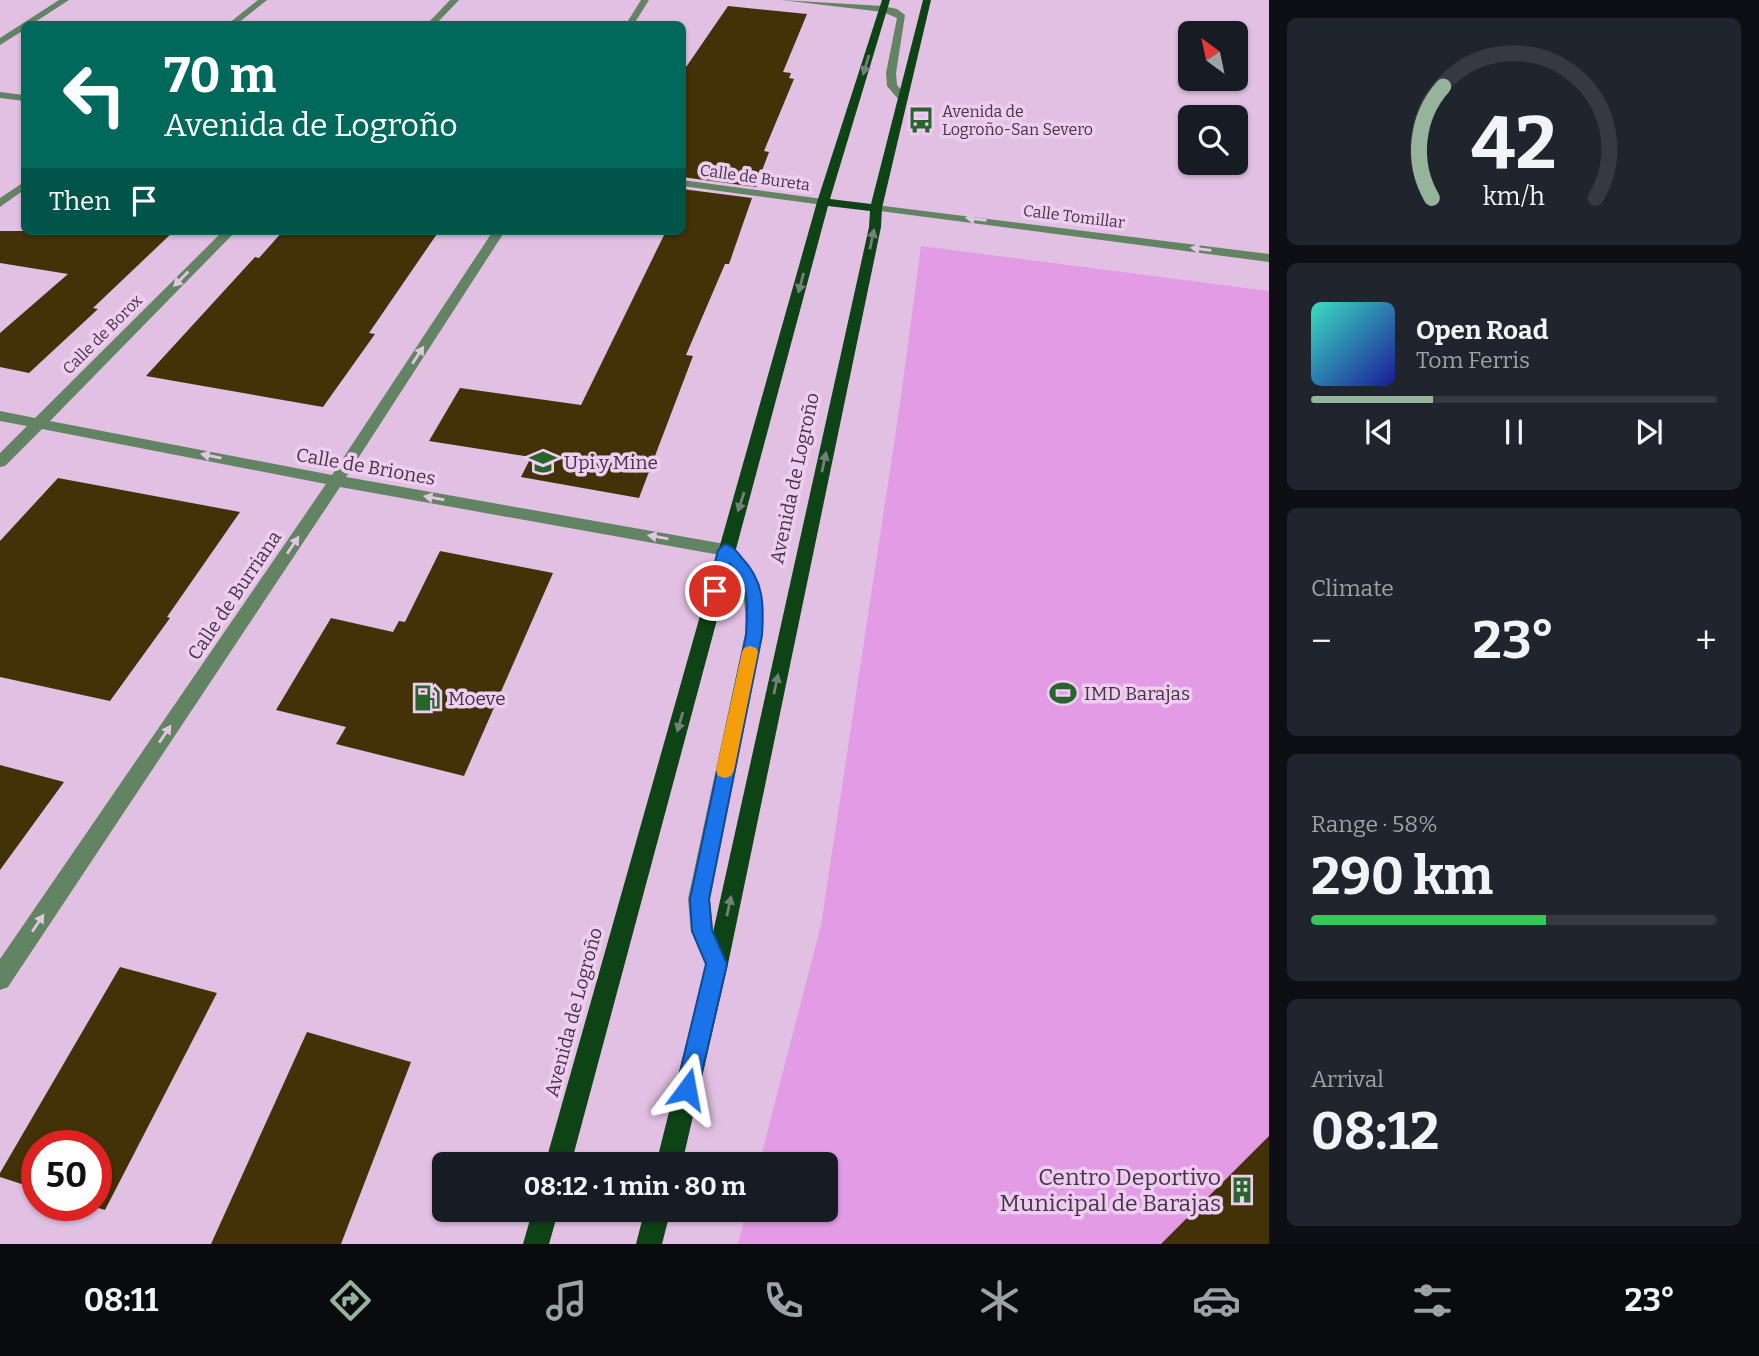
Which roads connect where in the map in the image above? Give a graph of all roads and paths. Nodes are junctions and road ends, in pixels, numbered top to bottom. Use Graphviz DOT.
graph roads {
  1 [pos="65,0"];
  2 [pos="263,0"];
  3 [pos="455,0"];
  4 [pos="645,0"];
  5 [pos="785,0"];
  6 [pos="927,0"];
  7 [pos="885,4"];
  8 [pos="32,21"];
  9 [pos="236,21"];
  10 [pos="435,21"];
  11 [pos="632,21"];
  12 [pos="21,28"];
  13 [pos="0,41"];
  14 [pos="0,94"];
  15 [pos="903,97"];
  16 [pos="21,98"];
  17 [pos="686,184"];
  18 [pos="21,187"];
  19 [pos="823,202"];
  20 [pos="0,204"];
  21 [pos="876,208"];
  22 [pos="226,235"];
  23 [pos="496,235"];
  24 [pos="1269,258"];
  25 [pos="0,416"];
  26 [pos="39,422"];
  27 [pos="0,463"];
  28 [pos="336,481"];
  29 [pos="725,550"];
  30 [pos="717,964"];
  31 [pos="0,979"];
  32 [pos="561,1152"];
  33 [pos="672,1152"];
  34 [pos="542,1222"];
  35 [pos="655,1222"];
  36 [pos="536,1244"];
  37 [pos="649,1244"];
  1 -- 8 [label="street"];
  2 -- 9 [label="street"];
  3 -- 10 [label="street"];
  4 -- 11 [label="street"];
  5 -- 7 [label="street"];
  6 -- 15 [label="main road, Avenida de Logroño"];
  7 -- 15 [label="street"];
  7 -- 19 [label="main road, Avenida de Logroño, one-way"];
  12 -- 13 [label="street"];
  14 -- 16 [label="street"];
  15 -- 21 [label="main road, Avenida de Logroño"];
  17 -- 19 [label="street, Calle de Bureta"];
  18 -- 20 [label="street"];
  19 -- 21 [label="main road"];
  19 -- 29 [label="main road, Avenida de Logroño, one-way"];
  24 -- 21 [label="street, Calle Tomillar, one-way"];
  30 -- 21 [label="main road, Avenida de Logroño, one-way"];
  22 -- 26 [label="street, Calle de Borox, one-way"];
  28 -- 23 [label="street, Calle de Burriana, one-way"];
  25 -- 26 [label="street, Calle de Briones"];
  26 -- 27 [label="street, Calle de Borox"];
  28 -- 26 [label="street, Calle de Briones, one-way"];
  29 -- 28 [label="street, Calle de Briones, one-way"];
  31 -- 28 [label="street, Calle de Burriana, one-way"];
  29 -- 30 [label="street, Avenida de Logroño"];
  29 -- 32 [label="main road, Avenida de Logroño, one-way"];
  30 -- 33 [label="main road, Avenida de Logroño"];
  34 -- 36 [label="main road"];
  35 -- 37 [label="main road"];
}
